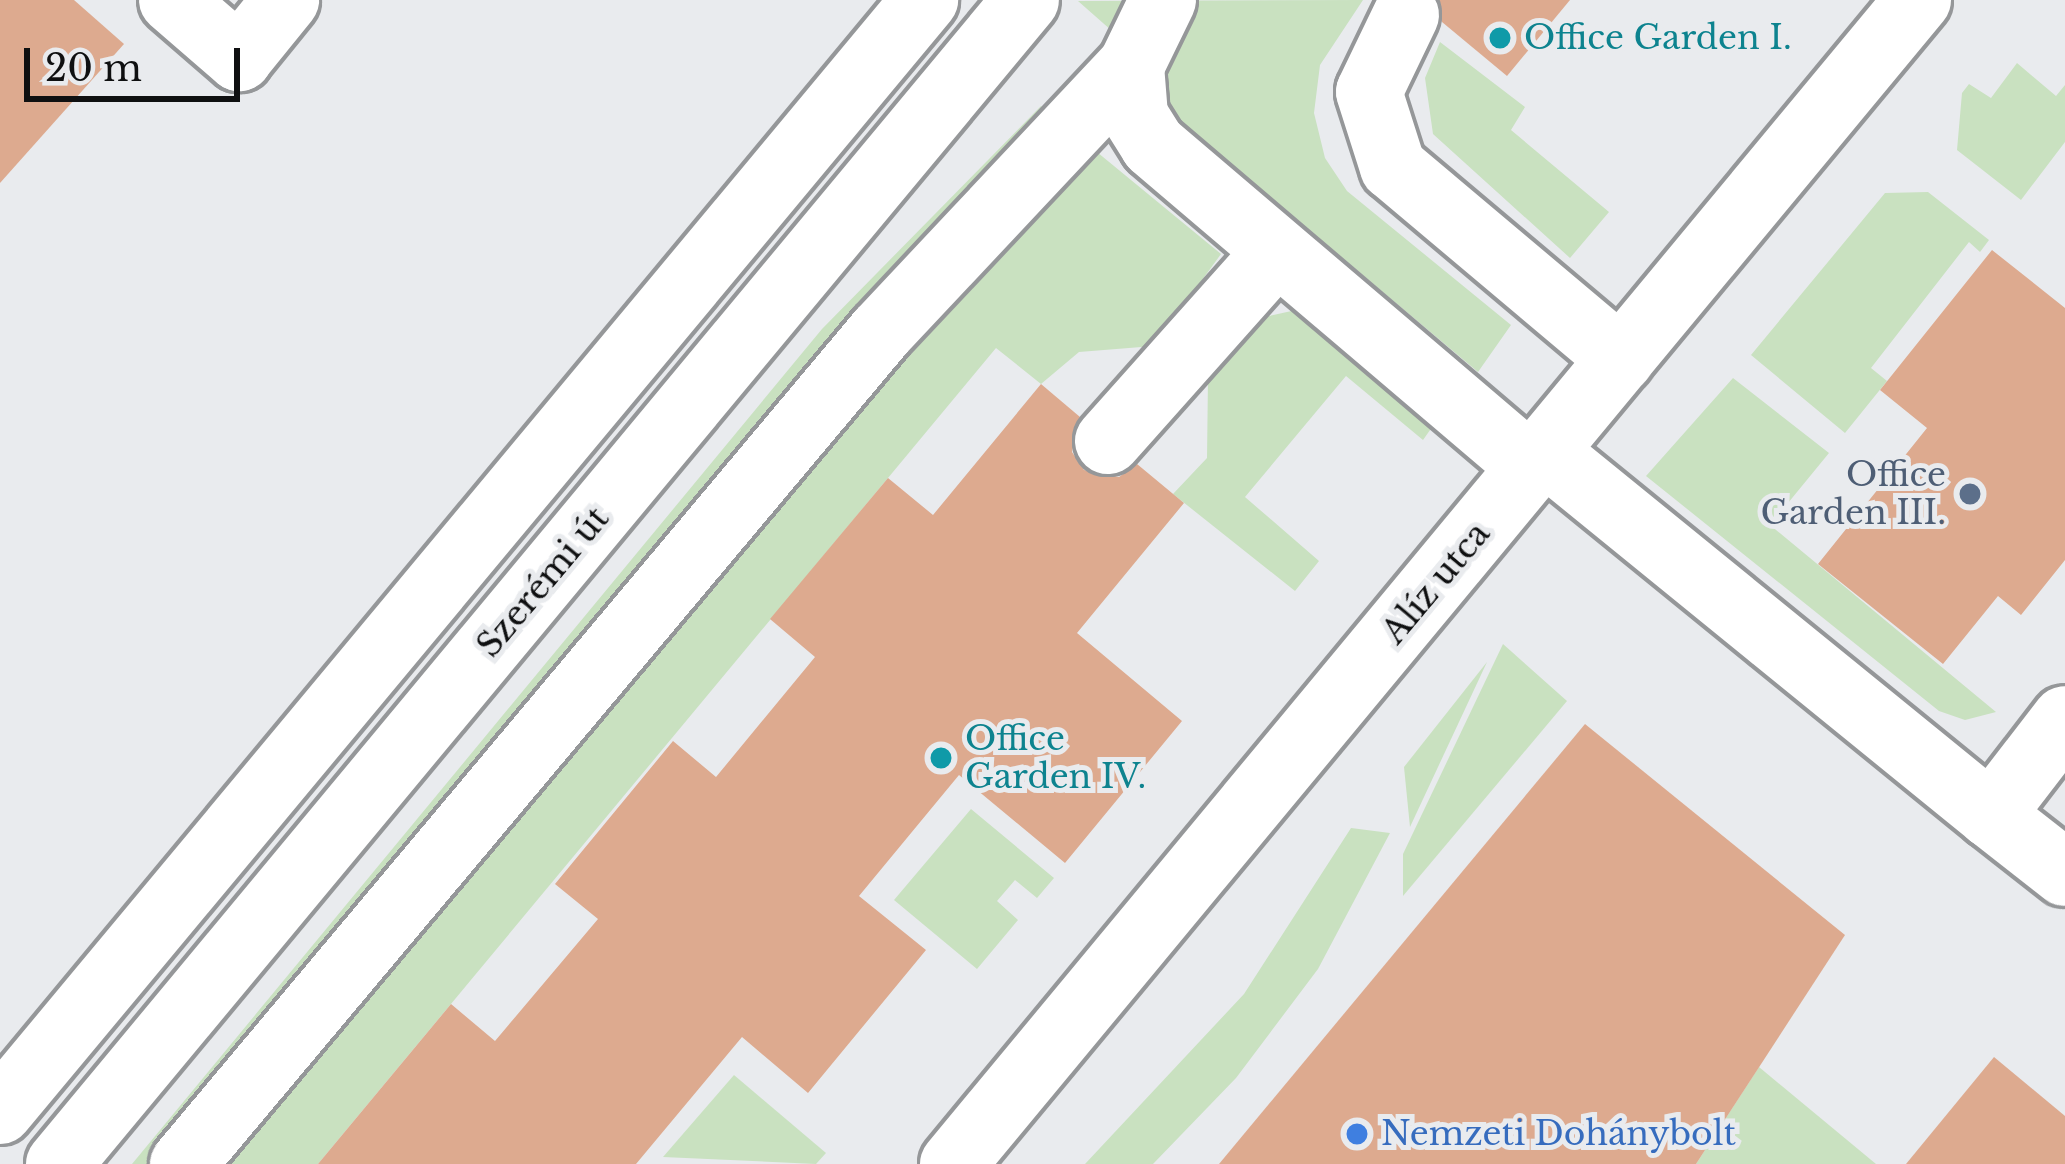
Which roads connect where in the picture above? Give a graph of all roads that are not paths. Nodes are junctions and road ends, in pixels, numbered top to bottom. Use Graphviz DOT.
graph roads {
  1 [pos="172,0"];
  2 [pos="286,0"];
  3 [pos="925,0"];
  4 [pos="1026,0"];
  5 [pos="1163,0"];
  6 [pos="1918,0"];
  7 [pos="1406,15"];
  8 [pos="1131,66"];
  9 [pos="1277,251"];
  10 [pos="1621,358"];
  11 [pos="1108,441"];
  12 [pos="1538,460"];
  13 [pos="2065,719"];
  14 [pos="1991,815"];
  15 [pos="2065,873"];
  16 [pos="0,1111"];
  17 [pos="59,1164"];
  18 [pos="183,1164"];
  19 [pos="953,1164"];
  1 -- 2 [label="main road"];
  3 -- 16 [label="main road"];
  4 -- 17 [label="main road, Szerémi út"];
  5 -- 8 [label="main road"];
  6 -- 10 [label="main road, Alíz utca"];
  7 -- 10 [label="main road"];
  8 -- 9 [label="main road"];
  8 -- 18 [label="main road"];
  9 -- 11 [label="main road"];
  9 -- 12 [label="main road"];
  10 -- 12 [label="main road, Alíz utca"];
  12 -- 14 [label="main road"];
  12 -- 19 [label="main road, Alíz utca"];
  13 -- 14 [label="main road"];
  14 -- 15 [label="main road"];
}
